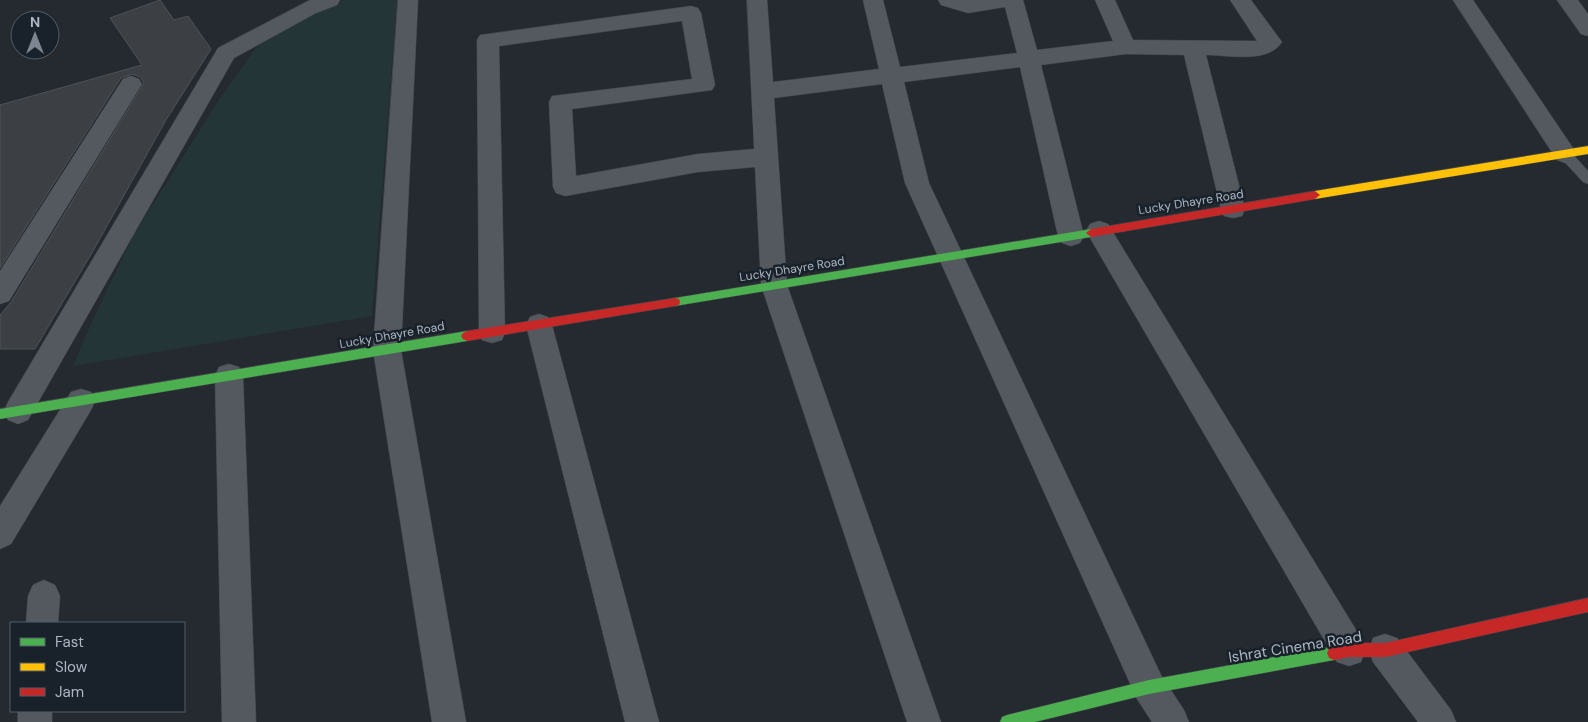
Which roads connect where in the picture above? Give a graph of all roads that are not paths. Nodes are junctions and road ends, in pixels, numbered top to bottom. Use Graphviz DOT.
graph roads {
  1 [pos="330,0"];
  2 [pos="408,0"];
  3 [pos="757,0"];
  4 [pos="873,0"];
  5 [pos="948,0"];
  6 [pos="1007,0"];
  7 [pos="1013,0"];
  8 [pos="1105,0"];
  9 [pos="1240,0"];
  10 [pos="1463,0"];
  11 [pos="1567,0"];
  12 [pos="1588,29"];
  13 [pos="1126,47"];
  14 [pos="1193,47"];
  15 [pos="1029,59"];
  16 [pos="891,75"];
  17 [pos="131,84"];
  18 [pos="764,92"];
  19 [pos="1588,150"];
  20 [pos="1565,154"];
  21 [pos="768,157"];
  22 [pos="1588,179"];
  23 [pos="1233,209"];
  24 [pos="1099,231"];
  25 [pos="1071,236"];
  26 [pos="950,256"];
  27 [pos="774,285"];
  28 [pos="0,292"];
  29 [pos="539,325"];
  30 [pos="492,332"];
  31 [pos="387,350"];
  32 [pos="229,376"];
  33 [pos="81,401"];
  34 [pos="9,412"];
  35 [pos="0,534"];
  36 [pos="1588,604"];
  37 [pos="1349,650"];
  38 [pos="1385,650"];
  39 [pos="1149,686"];
  40 [pos="239,722"];
  41 [pos="449,722"];
  42 [pos="642,722"];
  43 [pos="924,722"];
  44 [pos="1007,722"];
  45 [pos="1172,722"];
  46 [pos="1440,722"];
  1 -- 34 [label="street"];
  2 -- 31 [label="street"];
  3 -- 18 [label="street"];
  4 -- 16 [label="street"];
  5 -- 6 [label="street"];
  7 -- 15 [label="street"];
  8 -- 13 [label="street"];
  9 -- 14 [label="street"];
  10 -- 20 [label="street"];
  11 -- 12 [label="street"];
  13 -- 14 [label="street"];
  13 -- 15 [label="street"];
  14 -- 23 [label="street"];
  15 -- 16 [label="street"];
  15 -- 25 [label="street"];
  16 -- 18 [label="street"];
  16 -- 26 [label="street"];
  17 -- 28 [label="street"];
  18 -- 21 [label="street"];
  19 -- 20 [label="main road, Lucky Dhayre Road"];
  20 -- 22 [label="lane"];
  20 -- 23 [label="main road, Lucky Dhayre Road"];
  21 -- 27 [label="street"];
  21 -- 30 [label="street"];
  23 -- 24 [label="main road, Lucky Dhayre Road"];
  24 -- 25 [label="main road, Lucky Dhayre Road"];
  24 -- 37 [label="street"];
  25 -- 26 [label="main road, Lucky Dhayre Road"];
  26 -- 27 [label="main road, Lucky Dhayre Road"];
  26 -- 39 [label="street"];
  27 -- 29 [label="main road, Lucky Dhayre Road"];
  27 -- 43 [label="street"];
  29 -- 30 [label="main road, Lucky Dhayre Road"];
  29 -- 42 [label="street"];
  30 -- 31 [label="main road, Lucky Dhayre Road"];
  31 -- 32 [label="main road, Lucky Dhayre Road"];
  31 -- 41 [label="street"];
  32 -- 33 [label="main road, Lucky Dhayre Road"];
  32 -- 40 [label="street"];
  33 -- 34 [label="main road, Lucky Dhayre Road"];
  33 -- 35 [label="street"];
  36 -- 38 [label="main road, Ishrat Cinema Road"];
  37 -- 38 [label="main road, Ishrat Cinema Road"];
  37 -- 39 [label="main road, Ishrat Cinema Road"];
  38 -- 46 [label="street"];
  39 -- 44 [label="main road, Ishrat Cinema Road"];
  39 -- 45 [label="street"];
}
